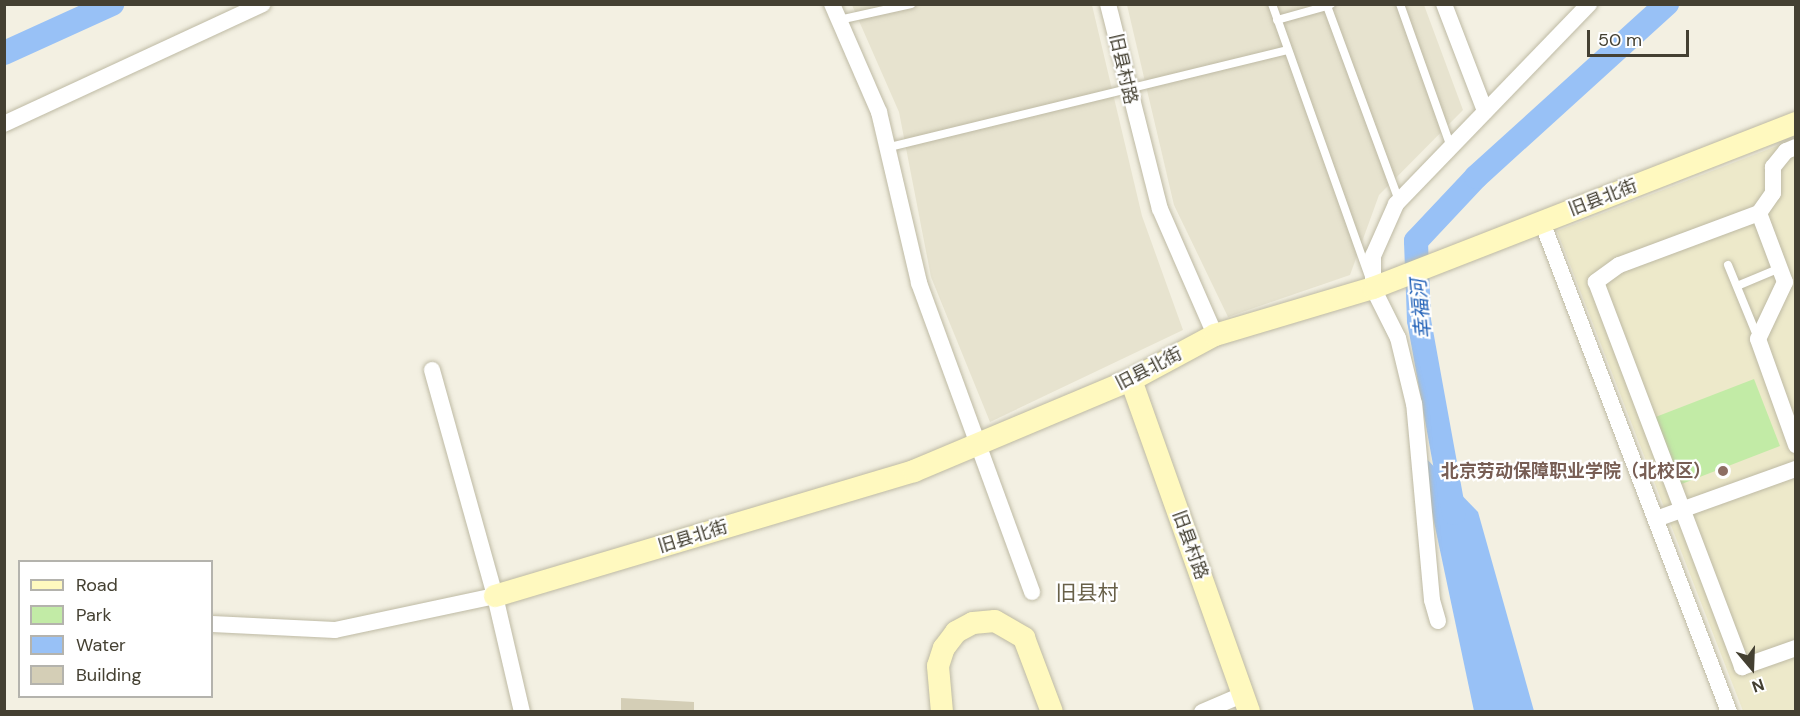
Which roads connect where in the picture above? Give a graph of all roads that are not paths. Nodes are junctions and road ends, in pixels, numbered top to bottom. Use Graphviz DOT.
graph roads {
  1 [pos="263,4"];
  2 [pos="911,4"];
  3 [pos="1108,4"];
  4 [pos="1272,4"];
  5 [pos="1400,4"];
  6 [pos="1444,4"];
  7 [pos="1588,4"];
  8 [pos="1329,5"];
  9 [pos="1309,8"];
  10 [pos="835,12"];
  11 [pos="1277,20"];
  12 [pos="1287,50"];
  13 [pos="1128,92"];
  14 [pos="1485,111"];
  15 [pos="4,123"];
  16 [pos="1796,123"];
  17 [pos="890,147"];
  18 [pos="1451,147"];
  19 [pos="1796,147"];
  20 [pos="1399,201"];
  21 [pos="1759,213"];
  22 [pos="1542,222"];
  23 [pos="1728,265"];
  24 [pos="1781,267"];
  25 [pos="1737,286"];
  26 [pos="1373,288"];
  27 [pos="1215,335"];
  28 [pos="1758,339"];
  29 [pos="432,370"];
  30 [pos="1131,380"];
  31 [pos="981,444"];
  32 [pos="1796,445"];
  33 [pos="1796,469"];
  34 [pos="1682,510"];
  35 [pos="1656,519"];
  36 [pos="1032,592"];
  37 [pos="495,596"];
  38 [pos="1438,621"];
  39 [pos="213,624"];
  40 [pos="1796,648"];
  41 [pos="1246,703"];
  42 [pos="522,711"];
  43 [pos="942,711"];
  44 [pos="1052,711"];
  45 [pos="1202,711"];
  46 [pos="1729,711"];
  1 -- 15 [label="street"];
  2 -- 10 [label="lane"];
  3 -- 13 [label="street, 旧县村路"];
  4 -- 11 [label="lane"];
  5 -- 18 [label="lane"];
  6 -- 14 [label="street"];
  7 -- 14 [label="street"];
  8 -- 9 [label="lane"];
  8 -- 20 [label="lane"];
  9 -- 11 [label="lane"];
  10 -- 17 [label="street"];
  11 -- 12 [label="lane"];
  12 -- 13 [label="lane"];
  12 -- 26 [label="lane"];
  13 -- 17 [label="lane"];
  13 -- 27 [label="street, 旧县村路"];
  14 -- 18 [label="street"];
  16 -- 22 [label="street, 旧县北街"];
  17 -- 31 [label="street"];
  18 -- 20 [label="street"];
  19 -- 21 [label="street"];
  20 -- 26 [label="street"];
  21 -- 24 [label="street"];
  21 -- 34 [label="street"];
  22 -- 26 [label="street, 旧县北街"];
  22 -- 35 [label="street"];
  23 -- 25 [label="lane"];
  24 -- 25 [label="lane"];
  24 -- 28 [label="street"];
  25 -- 28 [label="lane"];
  26 -- 27 [label="street, 旧县北街"];
  26 -- 38 [label="street"];
  27 -- 30 [label="street, 旧县北街"];
  28 -- 32 [label="street"];
  29 -- 37 [label="street"];
  30 -- 31 [label="street, 旧县北街"];
  30 -- 41 [label="street, 旧县村路"];
  31 -- 36 [label="street"];
  31 -- 37 [label="street, 旧县北街"];
  33 -- 34 [label="street"];
  34 -- 35 [label="street"];
  34 -- 40 [label="street"];
  35 -- 46 [label="street"];
  37 -- 39 [label="street"];
  37 -- 42 [label="street"];
  41 -- 45 [label="street"];
  43 -- 44 [label="street"];
}
